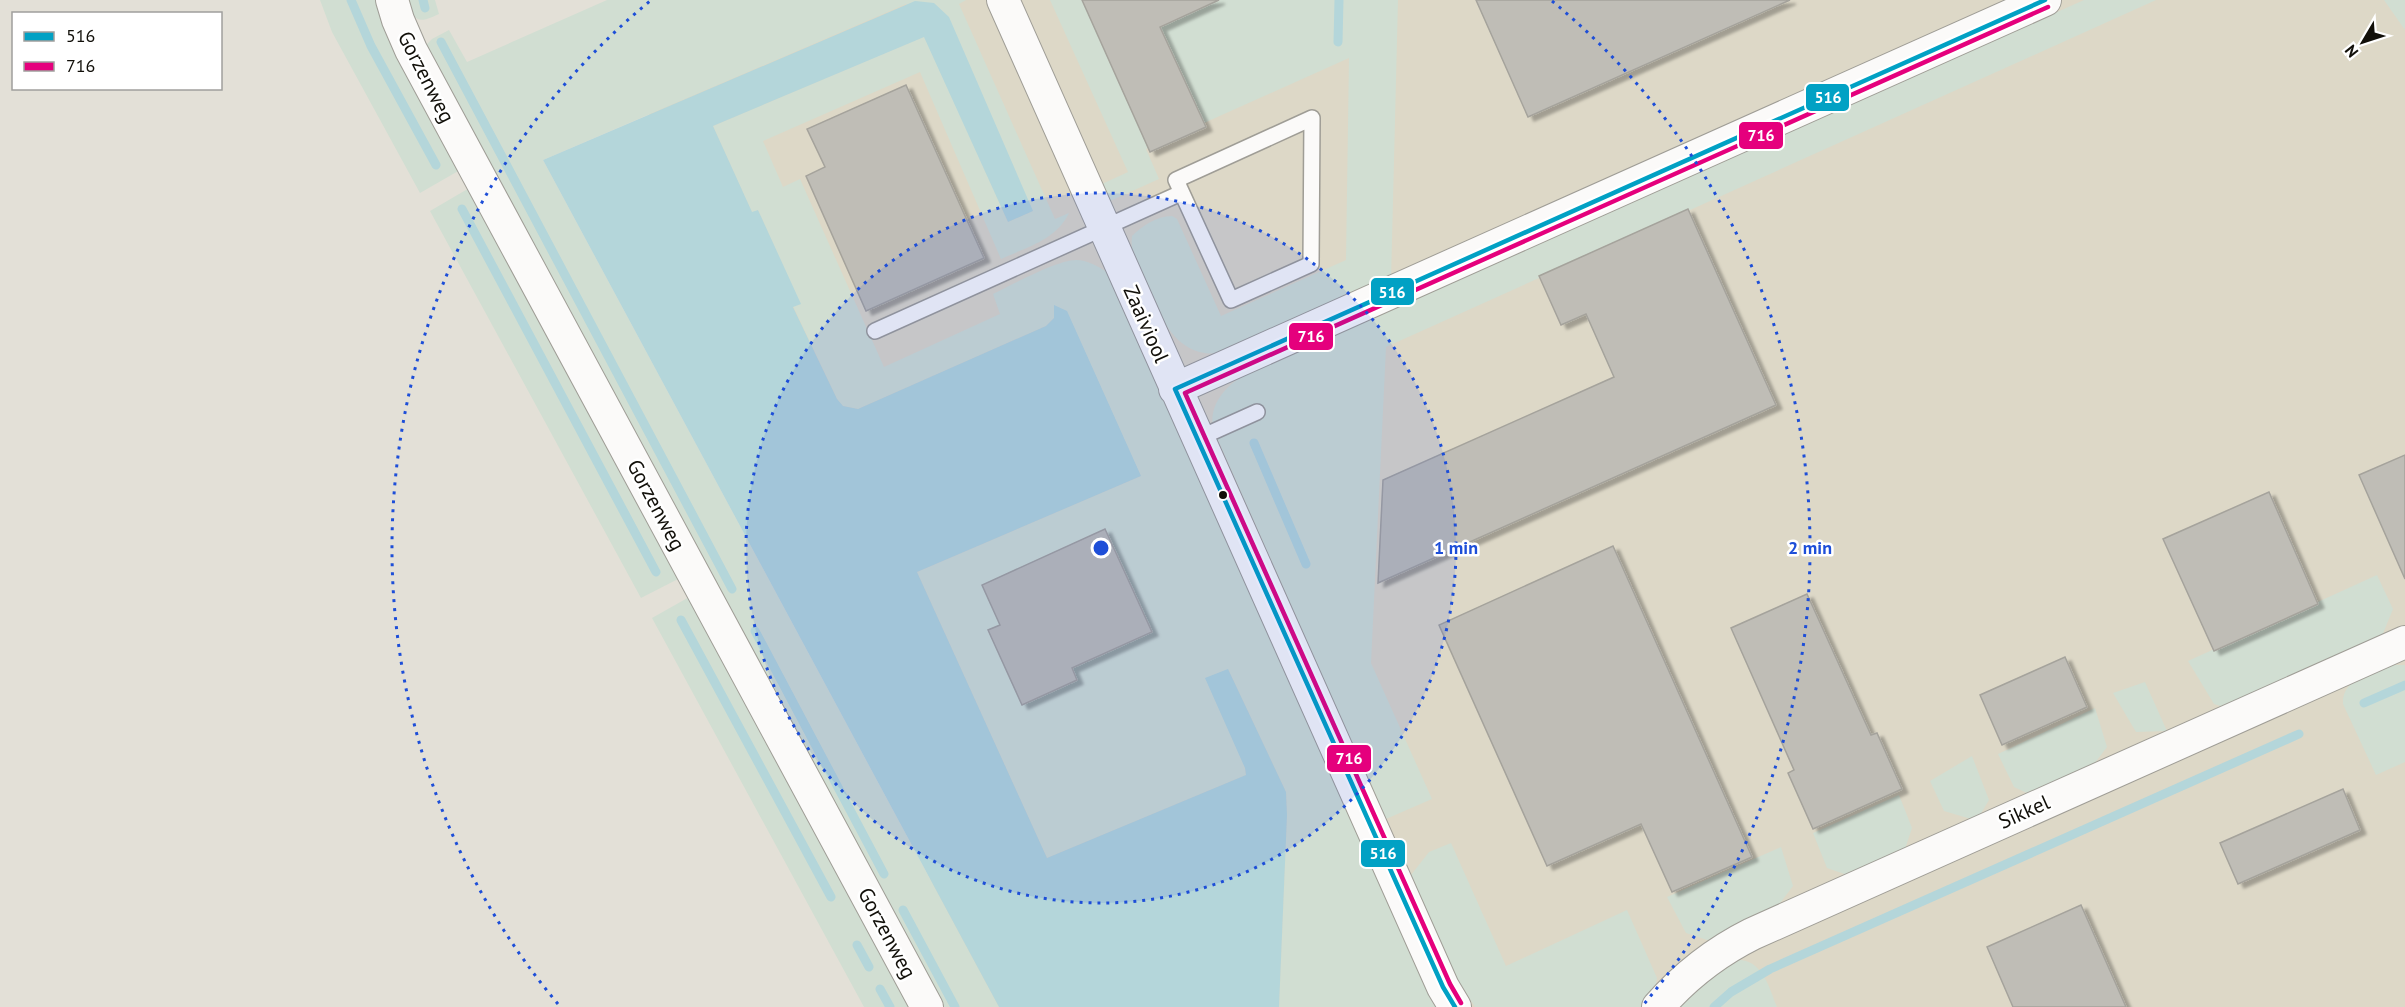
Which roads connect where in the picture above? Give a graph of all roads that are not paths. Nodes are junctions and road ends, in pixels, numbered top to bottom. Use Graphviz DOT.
graph roads {
  1 [pos="392,0"];
  2 [pos="1003,0"];
  3 [pos="2045,0"];
  4 [pos="1181,193"];
  5 [pos="1104,227"];
  6 [pos="874,331"];
  7 [pos="1175,389"];
  8 [pos="1257,412"];
  9 [pos="1197,439"];
  10 [pos="2405,642"];
  11 [pos="927,1007"];
  12 [pos="1455,1007"];
  13 [pos="1658,1007"];
  1 -- 11 [label="street, Gorzenweg"];
  2 -- 5 [label="street, Zaaiviool"];
  3 -- 7 [label="street"];
  4 -- 4 [label="lane"];
  4 -- 5 [label="lane"];
  5 -- 6 [label="lane"];
  5 -- 7 [label="street, Zaaiviool"];
  7 -- 9 [label="street, Zaaiviool"];
  8 -- 9 [label="lane"];
  9 -- 12 [label="street, Zaaiviool"];
  10 -- 13 [label="street, Sikkel"];
}
